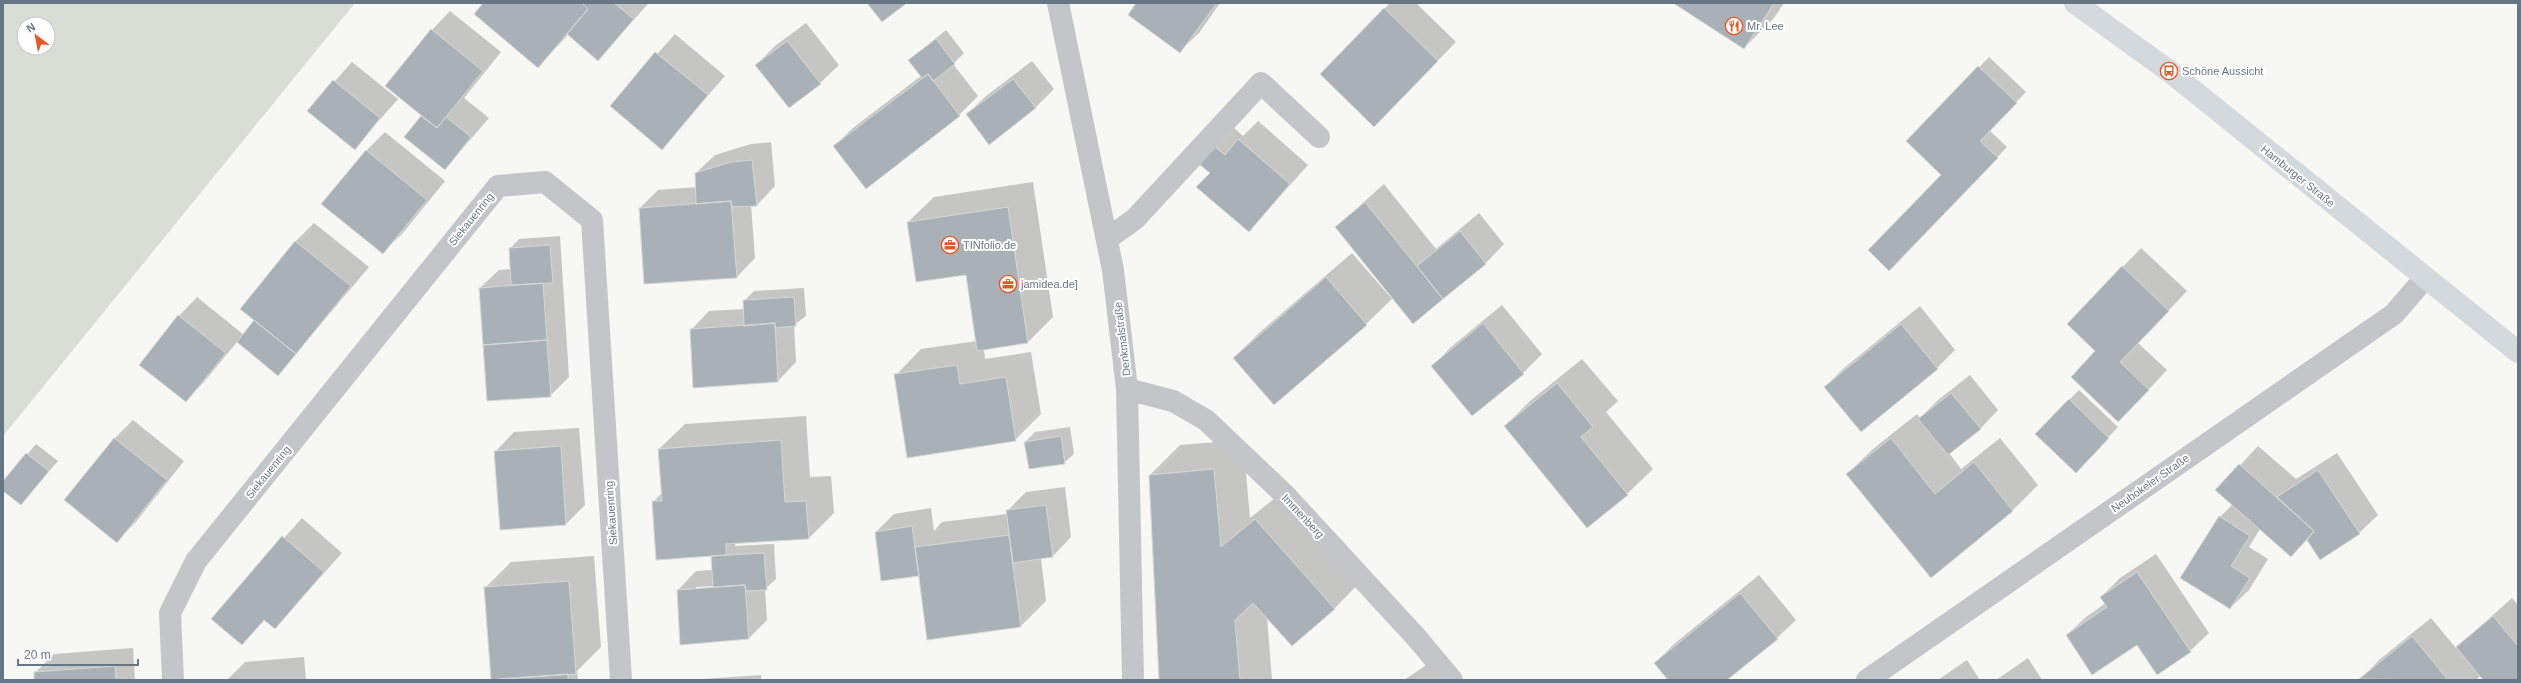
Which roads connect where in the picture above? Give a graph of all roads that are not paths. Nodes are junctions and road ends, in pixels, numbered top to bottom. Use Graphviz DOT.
graph roads {
  1 [pos="1058,3"];
  2 [pos="2075,3"];
  3 [pos="1319,137"];
  4 [pos="1107,239"];
  5 [pos="2424,278"];
  6 [pos="2518,352"];
  7 [pos="1128,389"];
  8 [pos="173,680"];
  9 [pos="622,680"];
  10 [pos="1133,680"];
  11 [pos="1452,680"];
  12 [pos="1867,680"];
  1 -- 4 [label="street, Denkmalstraße"];
  2 -- 5 [label="street, Hamburger Straße"];
  3 -- 4 [label="street"];
  4 -- 7 [label="street, Denkmalstraße"];
  5 -- 6 [label="street, Hamburger Straße"];
  5 -- 12 [label="street, Neubokeler Straße"];
  7 -- 10 [label="street, Denkmalstraße"];
  7 -- 11 [label="street, Immenberg"];
  8 -- 9 [label="street, Siekauenring"];
}
